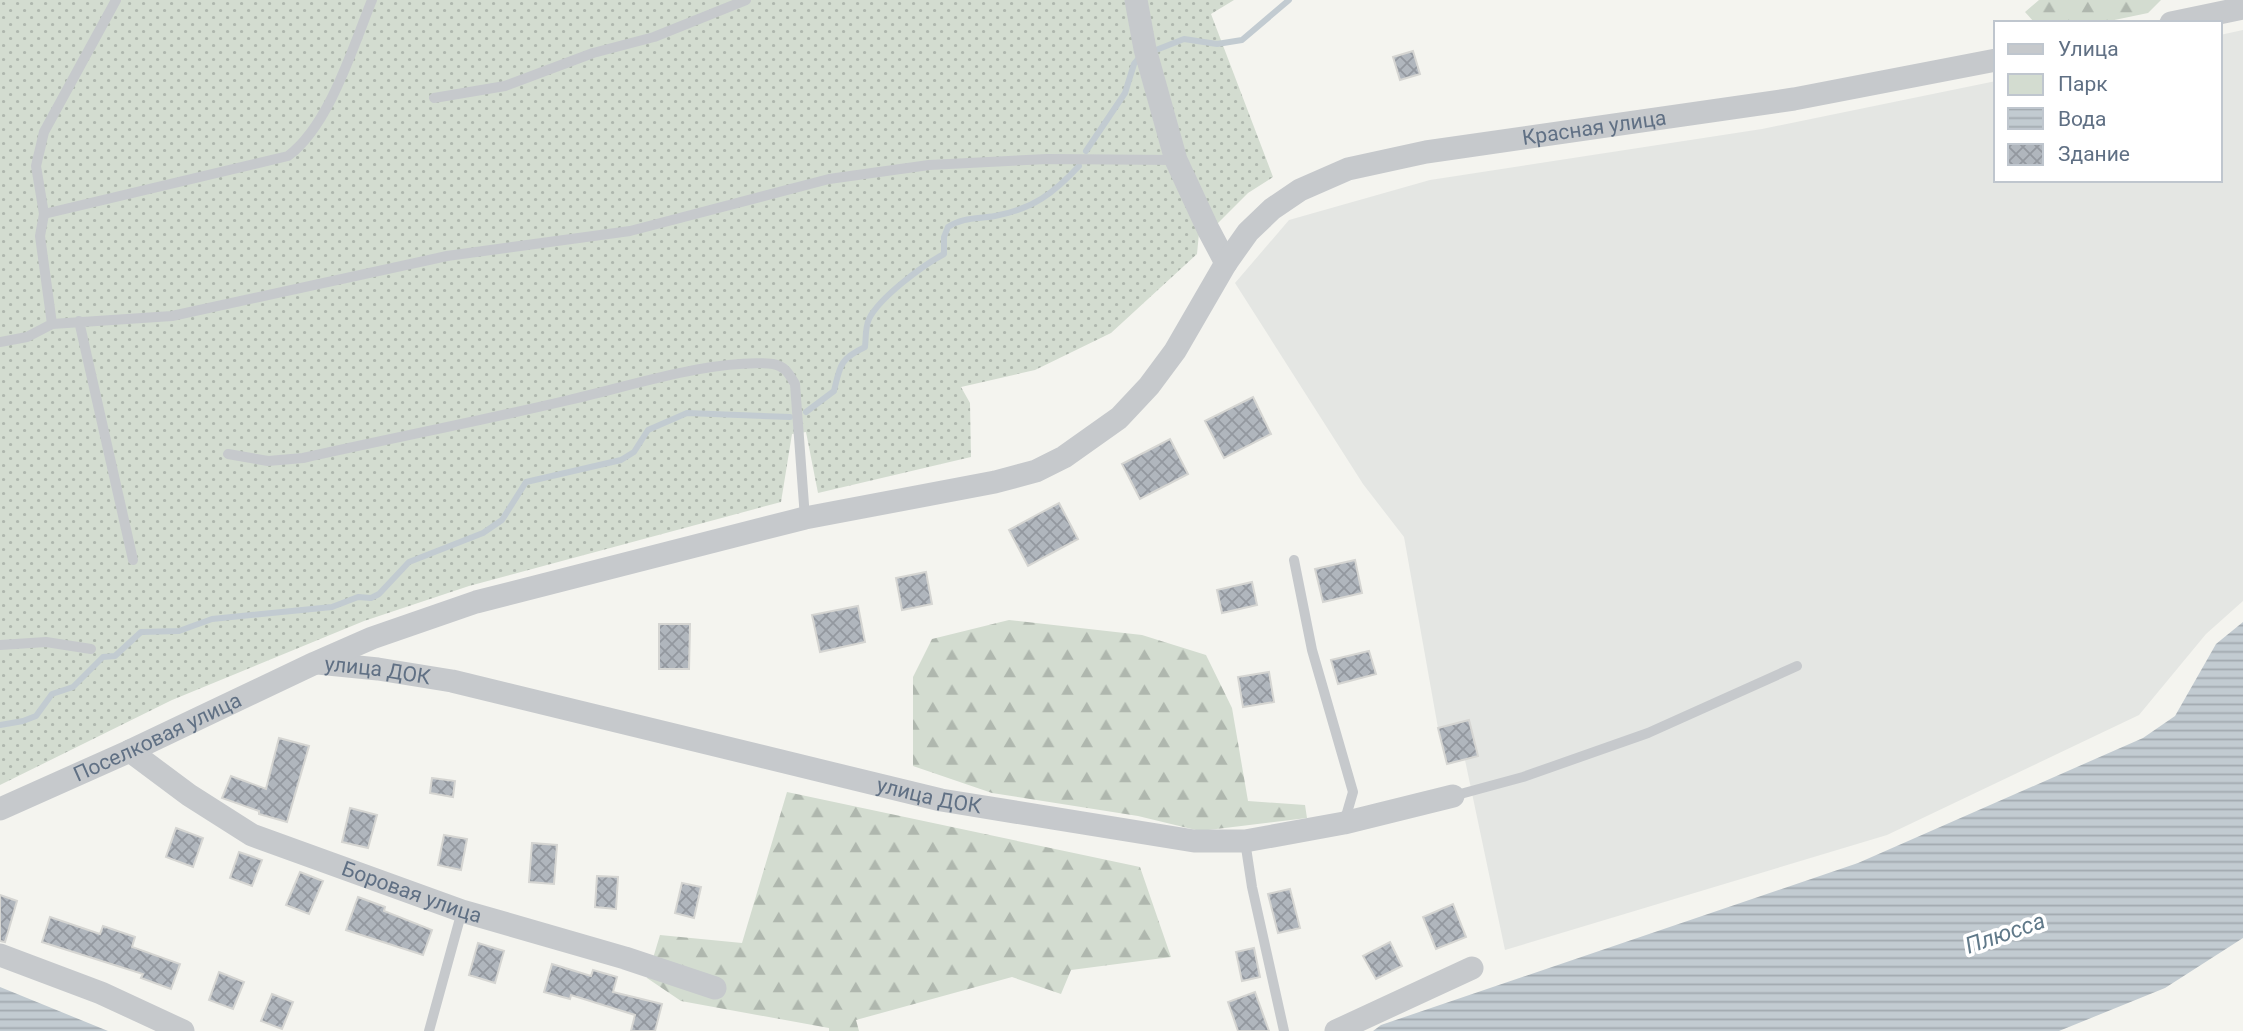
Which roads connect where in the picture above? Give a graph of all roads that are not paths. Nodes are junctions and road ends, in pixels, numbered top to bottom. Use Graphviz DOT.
graph roads {
  1 [pos="116,0"];
  2 [pos="372,0"];
  3 [pos="746,0"];
  4 [pos="1136,0"];
  5 [pos="2243,8"];
  6 [pos="2181,21"];
  7 [pos="1994,60"];
  8 [pos="434,98"];
  9 [pos="1176,160"];
  10 [pos="44,214"];
  11 [pos="1226,263"];
  12 [pos="79,321"];
  13 [pos="52,324"];
  14 [pos="0,342"];
  15 [pos="228,454"];
  16 [pos="805,518"];
  17 [pos="133,560"];
  18 [pos="1294,560"];
  19 [pos="0,645"];
  20 [pos="91,649"];
  21 [pos="315,663"];
  22 [pos="1797,666"];
  23 [pos="130,751"];
  24 [pos="1453,796"];
  25 [pos="0,809"];
  26 [pos="1344,822"];
  27 [pos="1245,841"];
  28 [pos="462,911"];
  29 [pos="0,955"];
  30 [pos="1472,968"];
  31 [pos="715,988"];
  32 [pos="183,1031"];
  33 [pos="429,1031"];
  34 [pos="1284,1031"];
  35 [pos="1336,1031"];
  1 -- 10 [label="lane"];
  2 -- 10 [label="lane"];
  3 -- 8 [label="lane"];
  4 -- 9 [label="street"];
  5 -- 6 [label="street"];
  7 -- 11 [label="street, Красная улица"];
  9 -- 11 [label="street"];
  9 -- 12 [label="lane"];
  10 -- 13 [label="lane"];
  11 -- 16 [label="street, улица ДОК"];
  12 -- 13 [label="lane"];
  12 -- 17 [label="lane"];
  13 -- 14 [label="lane"];
  15 -- 16 [label="lane"];
  16 -- 21 [label="street, улица ДОК"];
  18 -- 26 [label="lane"];
  19 -- 20 [label="lane"];
  21 -- 23 [label="street, Поселковая улица"];
  21 -- 27 [label="street, улица ДОК"];
  22 -- 24 [label="lane"];
  23 -- 25 [label="street, Поселковая улица"];
  23 -- 28 [label="street, Боровая улица"];
  24 -- 26 [label="street, улица ДОК"];
  26 -- 27 [label="street, улица ДОК"];
  27 -- 34 [label="lane"];
  28 -- 31 [label="street, Боровая улица"];
  28 -- 33 [label="lane"];
  29 -- 32 [label="street"];
  30 -- 35 [label="street"];
}
